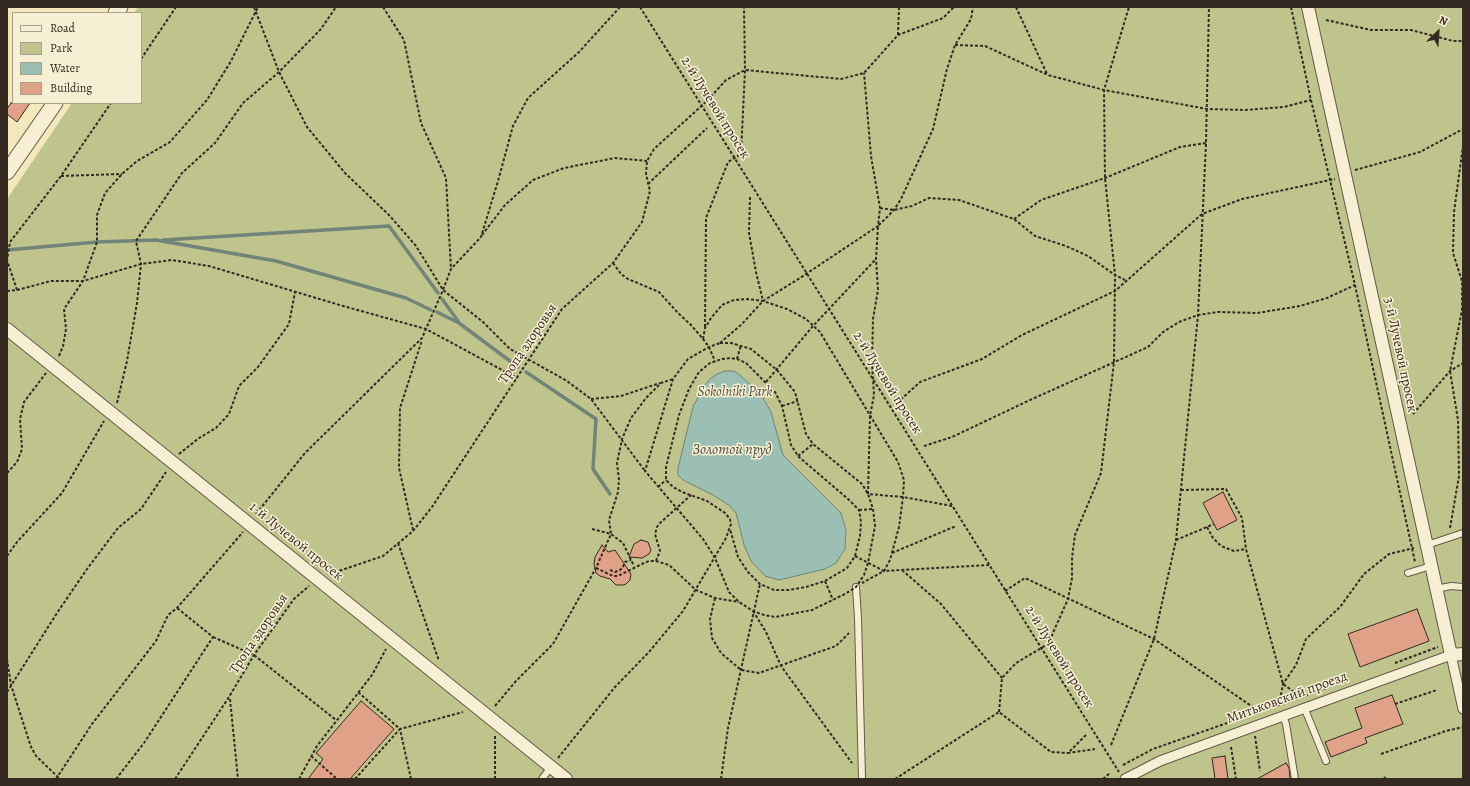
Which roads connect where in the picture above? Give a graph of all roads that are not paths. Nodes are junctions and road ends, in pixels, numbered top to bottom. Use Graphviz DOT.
graph roads {
  1 [pos="1308,7"];
  2 [pos="54,104"];
  3 [pos="7,172"];
  4 [pos="7,329"];
  5 [pos="1463,533"];
  6 [pos="1427,545"];
  7 [pos="1431,566"];
  8 [pos="1408,573"];
  9 [pos="1463,586"];
  10 [pos="856,587"];
  11 [pos="1436,589"];
  12 [pos="1454,651"];
  13 [pos="1304,707"];
  14 [pos="1463,709"];
  15 [pos="1283,716"];
  16 [pos="1326,762"];
  17 [pos="551,767"];
  18 [pos="542,779"];
  19 [pos="566,779"];
  20 [pos="862,779"];
  21 [pos="1125,779"];
  22 [pos="1295,779"];
  1 -- 6 [label="street, 3-й Лучевой просек"];
  2 -- 3 [label="street"];
  4 -- 17 [label="street, 1-й Лучевой просек"];
  5 -- 6 [label="lane"];
  6 -- 7 [label="street, 3-й Лучевой просек"];
  7 -- 8 [label="lane"];
  7 -- 11 [label="street, 3-й Лучевой просек"];
  9 -- 11 [label="lane"];
  10 -- 20 [label="lane"];
  11 -- 12 [label="street, 3-й Лучевой просек"];
  12 -- 13 [label="street, Митьковский проезд"];
  12 -- 14 [label="street, 3-й Лучевой просек"];
  13 -- 15 [label="street, Митьковский проезд"];
  13 -- 16 [label="lane"];
  15 -- 21 [label="street, Митьковский проезд"];
  15 -- 22 [label="lane"];
  17 -- 18 [label="lane"];
  17 -- 19 [label="street, 1-й Лучевой просек"];
}
